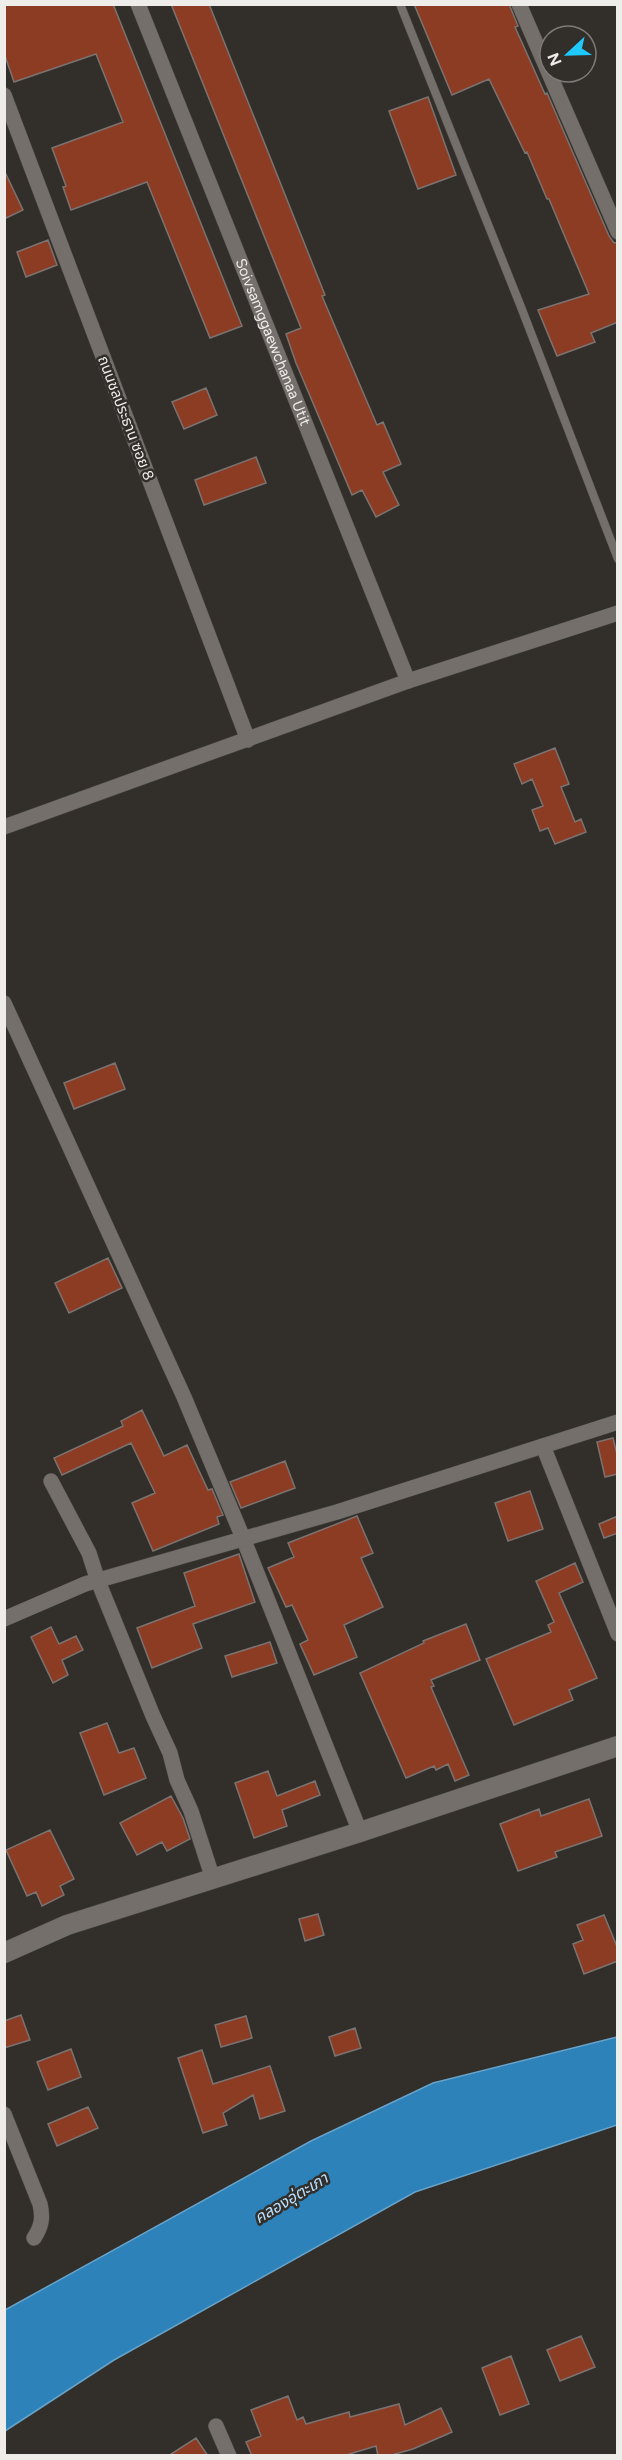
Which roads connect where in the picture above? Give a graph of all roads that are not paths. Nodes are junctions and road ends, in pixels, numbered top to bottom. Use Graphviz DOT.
graph roads {
  1 [pos="138,4"];
  2 [pos="400,4"];
  3 [pos="519,4"];
  4 [pos="4,95"];
  5 [pos="618,232"];
  6 [pos="618,559"];
  7 [pos="618,613"];
  8 [pos="408,681"];
  9 [pos="248,740"];
  10 [pos="4,827"];
  11 [pos="4,1003"];
  12 [pos="618,1422"];
  13 [pos="543,1446"];
  14 [pos="51,1481"];
  15 [pos="243,1538"];
  16 [pos="98,1581"];
  17 [pos="4,1619"];
  18 [pos="618,1634"];
  19 [pos="618,1746"];
  20 [pos="360,1832"];
  21 [pos="213,1879"];
  22 [pos="4,1953"];
  23 [pos="4,2114"];
  24 [pos="34,2238"];
  25 [pos="216,2426"];
  26 [pos="229,2456"];
  1 -- 8 [label="street, Soivsamggaewchanaa Utit"];
  2 -- 6 [label="lane"];
  3 -- 5 [label="street"];
  4 -- 9 [label="street, ถนนชลประธาน ซอย 8"];
  7 -- 8 [label="street"];
  8 -- 9 [label="street"];
  9 -- 10 [label="street"];
  11 -- 15 [label="street"];
  12 -- 13 [label="street"];
  13 -- 15 [label="street"];
  13 -- 18 [label="street"];
  14 -- 16 [label="street"];
  15 -- 16 [label="street"];
  15 -- 20 [label="street"];
  16 -- 17 [label="street"];
  16 -- 21 [label="street"];
  19 -- 20 [label="street"];
  20 -- 21 [label="street"];
  21 -- 22 [label="street"];
  23 -- 24 [label="street"];
  25 -- 26 [label="street"];
}
